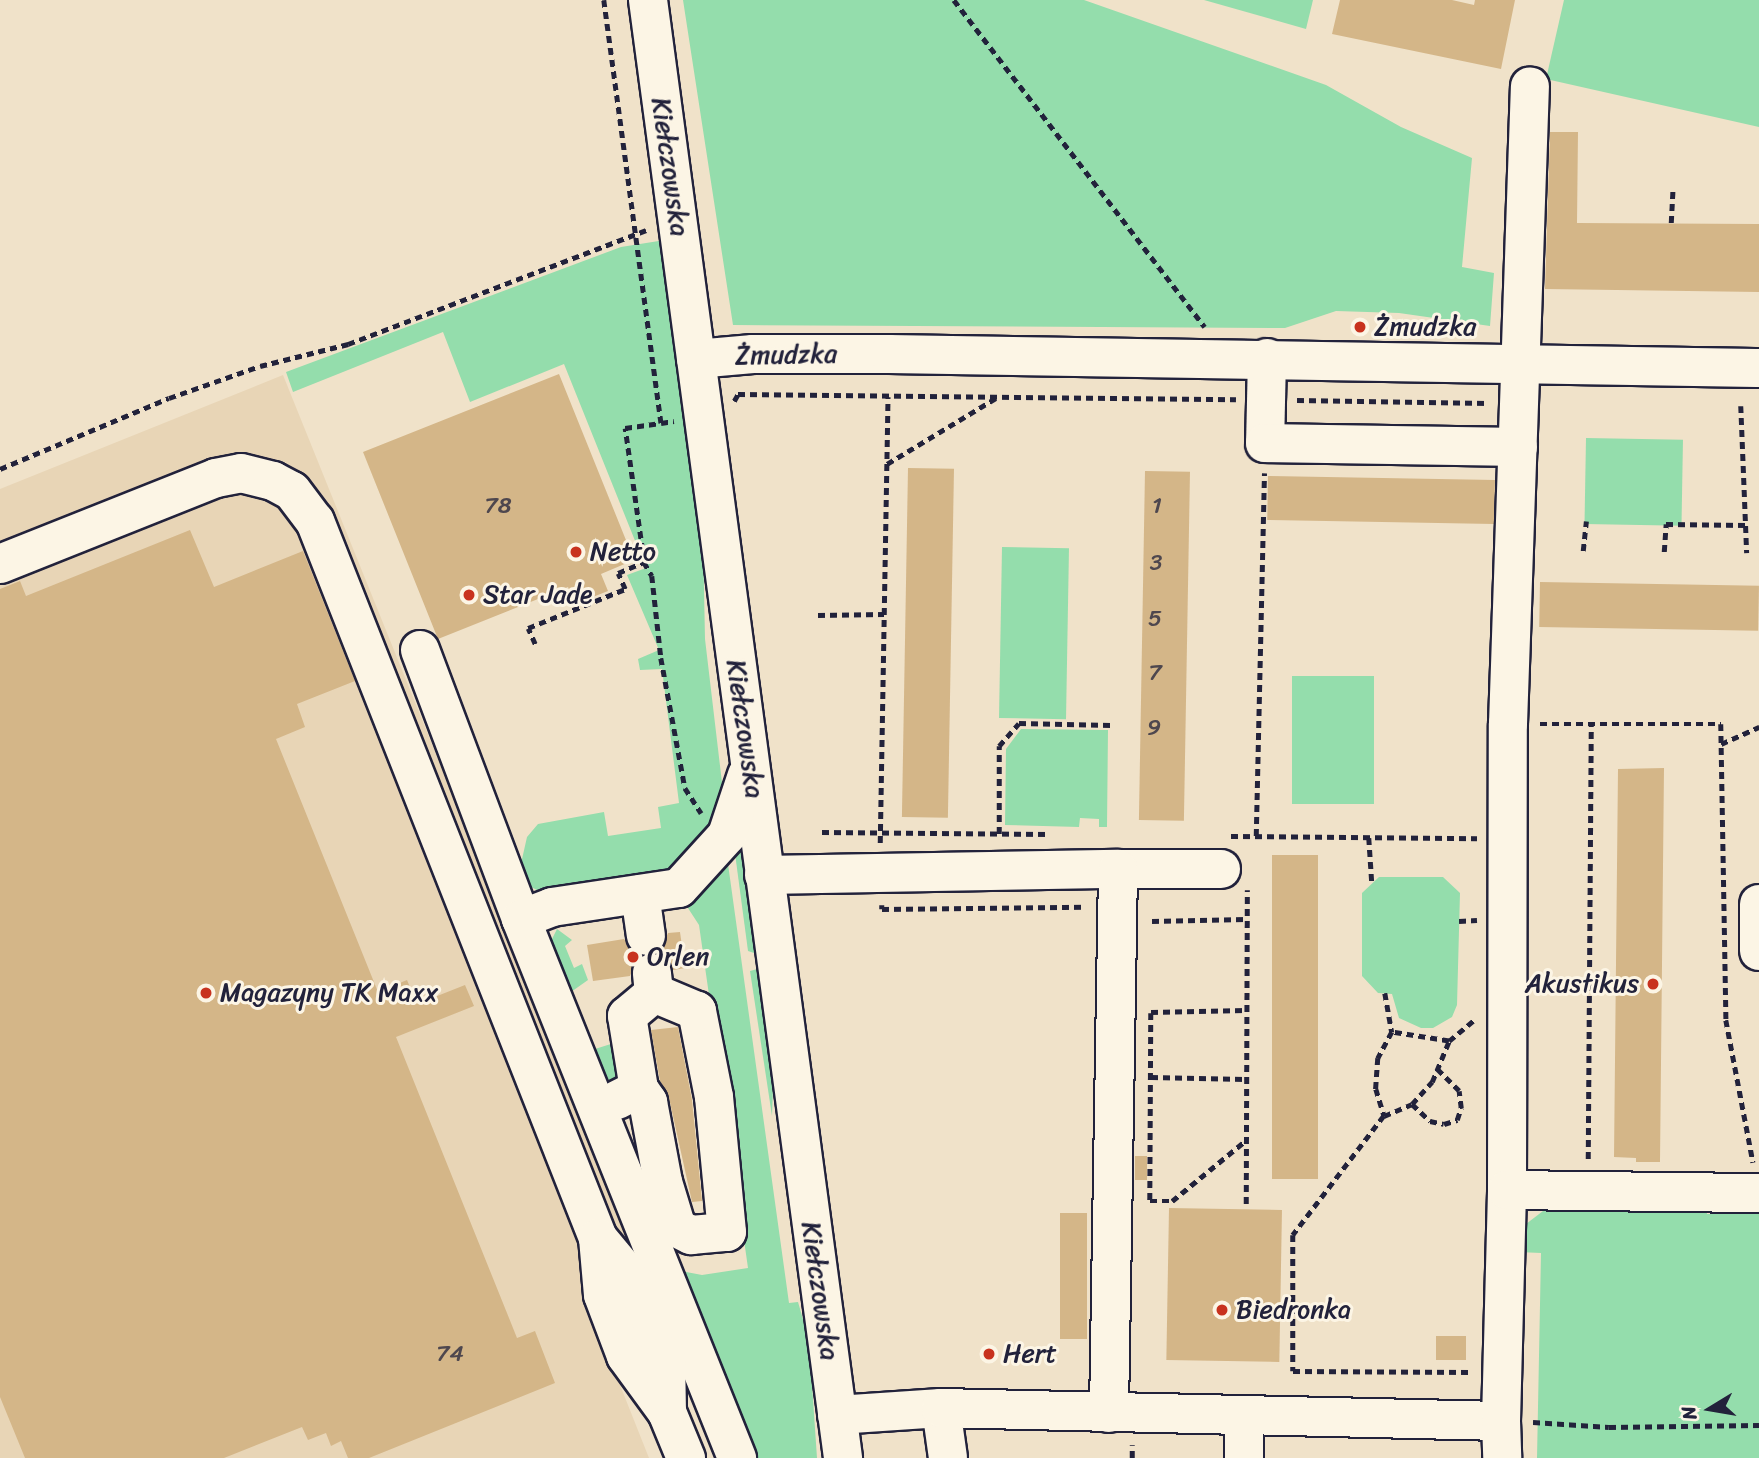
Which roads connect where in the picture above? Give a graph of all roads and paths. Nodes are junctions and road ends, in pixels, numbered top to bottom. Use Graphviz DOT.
graph roads {
  1 [pos="604,0"];
  2 [pos="648,0"];
  3 [pos="954,0"];
  4 [pos="1530,86"];
  5 [pos="1673,188"];
  6 [pos="1671,223"];
  7 [pos="678,226"];
  8 [pos="636,231"];
  9 [pos="1212,358"];
  10 [pos="1267,358"];
  11 [pos="695,359"];
  12 [pos="1521,362"];
  13 [pos="1759,368"];
  14 [pos="888,397"];
  15 [pos="997,397"];
  16 [pos="1266,400"];
  17 [pos="1520,403"];
  18 [pos="732,405"];
  19 [pos="1741,406"];
  20 [pos="681,421"];
  21 [pos="660,423"];
  22 [pos="1265,443"];
  23 [pos="1518,447"];
  24 [pos="887,465"];
  25 [pos="0,469"];
  26 [pos="1586,522"];
  27 [pos="1746,525"];
  28 [pos="1583,551"];
  29 [pos="1664,552"];
  30 [pos="1747,553"];
  31 [pos="644,562"];
  32 [pos="0,564"];
  33 [pos="884,614"];
  34 [pos="818,615"];
  35 [pos="535,644"];
  36 [pos="420,650"];
  37 [pos="1591,723"];
  38 [pos="1508,724"];
  39 [pos="1111,725"];
  40 [pos="1759,727"];
  41 [pos="1721,744"];
  42 [pos="750,766"];
  43 [pos="703,817"];
  44 [pos="999,834"];
  45 [pos="1247,836"];
  46 [pos="1256,836"];
  47 [pos="1369,838"];
  48 [pos="1238,865"];
  49 [pos="1136,869"];
  50 [pos="880,872"];
  51 [pos="764,875"];
  52 [pos="1372,883"];
  53 [pos="640,894"];
  54 [pos="1759,904"];
  55 [pos="522,919"];
  56 [pos="1247,919"];
  57 [pos="1153,921"];
  58 [pos="1152,934"];
  59 [pos="1759,951"];
  60 [pos="651,968"];
  61 [pos="1385,993"];
  62 [pos="1152,999"];
  63 [pos="1246,1010"];
  64 [pos="1151,1012"];
  65 [pos="1392,1032"];
  66 [pos="1437,1068"];
  67 [pos="1151,1077"];
  68 [pos="1245,1079"];
  69 [pos="639,1089"];
  70 [pos="1412,1104"];
  71 [pos="599,1109"];
  72 [pos="1384,1116"];
  73 [pos="1245,1141"];
  74 [pos="1757,1183"];
  75 [pos="1507,1190"];
  76 [pos="1587,1191"];
  77 [pos="1246,1204"];
  78 [pos="1503,1372"];
  79 [pos="941,1408"];
  80 [pos="1109,1413"];
  81 [pos="836,1415"];
  82 [pos="1244,1416"];
  83 [pos="1501,1420"];
  84 [pos="1759,1425"];
  85 [pos="686,1458"];
  86 [pos="737,1458"];
  87 [pos="843,1458"];
  88 [pos="948,1458"];
  89 [pos="1244,1458"];
  90 [pos="1502,1458"];
  1 -- 8 [label="path"];
  2 -- 7 [label="street, Kiełczowska"];
  3 -- 9 [label="path"];
  4 -- 12 [label="street"];
  5 -- 6 [label="path"];
  7 -- 8 [label="path"];
  7 -- 11 [label="street, Kiełczowska"];
  8 -- 21 [label="path"];
  8 -- 25 [label="path"];
  9 -- 10 [label="street, Żmudzka"];
  9 -- 11 [label="street, Żmudzka"];
  10 -- 12 [label="street, Żmudzka"];
  10 -- 16 [label="street"];
  11 -- 42 [label="street, Kiełczowska"];
  12 -- 13 [label="street, Żmudzka"];
  12 -- 17 [label="street"];
  14 -- 15 [label="path"];
  14 -- 18 [label="path"];
  14 -- 24 [label="path"];
  15 -- 16 [label="path"];
  15 -- 24 [label="path"];
  16 -- 17 [label="path"];
  16 -- 22 [label="street"];
  17 -- 23 [label="street"];
  19 -- 27 [label="path"];
  20 -- 21 [label="path"];
  21 -- 31 [label="path"];
  22 -- 23 [label="street"];
  22 -- 46 [label="path"];
  23 -- 38 [label="street"];
  24 -- 33 [label="path"];
  26 -- 28 [label="path"];
  27 -- 29 [label="path"];
  27 -- 30 [label="path"];
  31 -- 35 [label="path"];
  31 -- 43 [label="path"];
  32 -- 85 [label="street"];
  33 -- 34 [label="path"];
  33 -- 50 [label="path"];
  36 -- 55 [label="street"];
  37 -- 38 [label="path"];
  37 -- 41 [label="path"];
  37 -- 76 [label="path"];
  38 -- 75 [label="street"];
  39 -- 44 [label="path"];
  40 -- 41 [label="path"];
  41 -- 74 [label="path"];
  42 -- 51 [label="street, Kiełczowska"];
  42 -- 53 [label="street"];
  45 -- 48 [label="path"];
  47 -- 52 [label="path"];
  48 -- 49 [label="street"];
  48 -- 56 [label="path"];
  49 -- 50 [label="street"];
  49 -- 57 [label="path"];
  49 -- 80 [label="street"];
  50 -- 51 [label="street"];
  51 -- 81 [label="street, Kiełczowska"];
  53 -- 55 [label="street"];
  53 -- 60 [label="street"];
  54 -- 59 [label="street"];
  55 -- 71 [label="street"];
  56 -- 57 [label="path"];
  56 -- 63 [label="path"];
  57 -- 58 [label="path"];
  60 -- 69 [label="street"];
  60 -- 69 [label="street"];
  61 -- 65 [label="path"];
  62 -- 64 [label="path"];
  63 -- 64 [label="path"];
  63 -- 68 [label="path"];
  64 -- 67 [label="path"];
  65 -- 66 [label="path"];
  65 -- 72 [label="path"];
  66 -- 70 [label="path"];
  66 -- 70 [label="path"];
  67 -- 68 [label="path"];
  67 -- 73 [label="path"];
  68 -- 73 [label="path"];
  69 -- 71 [label="street"];
  70 -- 72 [label="path"];
  71 -- 86 [label="street"];
  72 -- 78 [label="path"];
  73 -- 77 [label="path"];
  74 -- 76 [label="street"];
  75 -- 76 [label="street"];
  75 -- 78 [label="street"];
  78 -- 83 [label="street"];
  79 -- 80 [label="street"];
  79 -- 81 [label="street"];
  79 -- 88 [label="street"];
  80 -- 82 [label="street"];
  81 -- 87 [label="street, Kiełczowska"];
  82 -- 83 [label="street"];
  82 -- 89 [label="street"];
  83 -- 84 [label="path"];
  83 -- 90 [label="street"];
}
